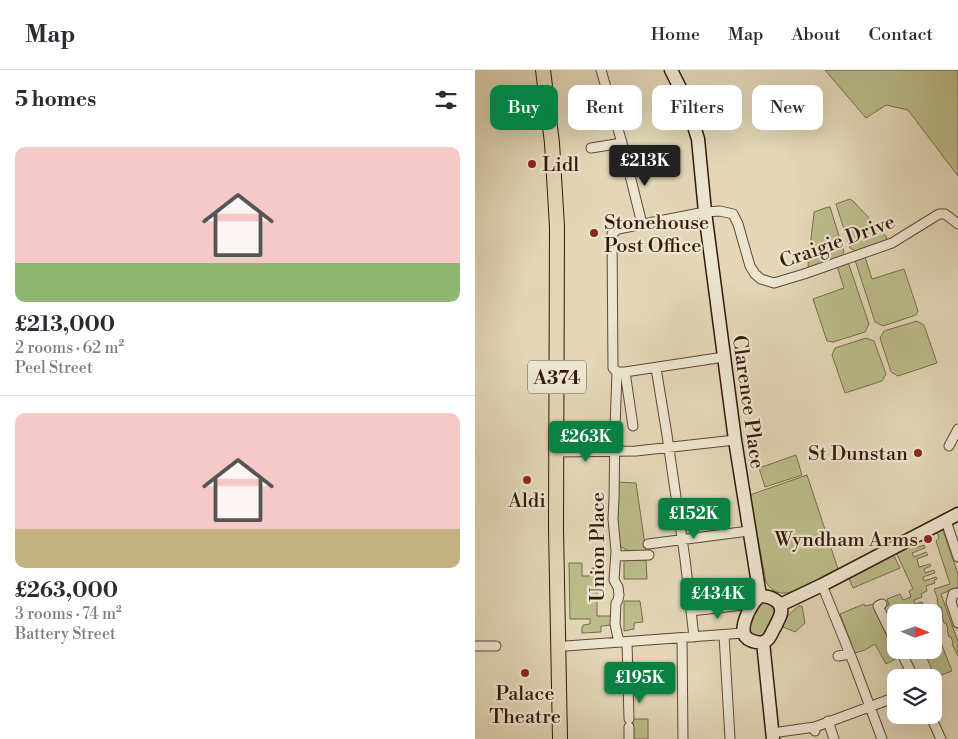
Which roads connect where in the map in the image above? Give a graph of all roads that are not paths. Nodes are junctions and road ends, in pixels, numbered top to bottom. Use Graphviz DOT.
graph roads {
  1 [pos="543,70"];
  2 [pos="601,70"];
  3 [pos="675,72"];
  4 [pos="622,143"];
  5 [pos="591,148"];
  6 [pos="705,212"];
  7 [pos="641,224"];
  8 [pos="958,224"];
  9 [pos="724,357"];
  10 [pos="656,368"];
  11 [pos="621,372"];
  12 [pos="633,426"];
  13 [pos="958,429"];
  14 [pos="735,440"];
  15 [pos="949,446"];
  16 [pos="669,447"];
  17 [pos="615,450"];
  18 [pos="557,452"];
  19 [pos="958,514"];
  20 [pos="946,521"];
  21 [pos="749,531"];
  22 [pos="682,539"];
  23 [pos="648,544"];
  24 [pos="649,555"];
  25 [pos="615,556"];
  26 [pos="958,557"];
  27 [pos="822,585"];
  28 [pos="958,593"];
  29 [pos="760,596"];
  30 [pos="743,604"];
  31 [pos="882,604"];
  32 [pos="780,605"];
  33 [pos="691,611"];
  34 [pos="958,623"];
  35 [pos="887,624"];
  36 [pos="744,633"];
  37 [pos="724,635"];
  38 [pos="693,637"];
  39 [pos="682,638"];
  40 [pos="624,642"];
  41 [pos="763,642"];
  42 [pos="475,646"];
  43 [pos="496,646"];
  44 [pos="566,646"];
  45 [pos="850,654"];
  46 [pos="837,656"];
  47 [pos="887,701"];
  48 [pos="870,707"];
  49 [pos="828,722"];
  50 [pos="934,724"];
  51 [pos="772,736"];
  52 [pos="559,739"];
  53 [pos="629,739"];
  54 [pos="683,739"];
  55 [pos="730,739"];
  56 [pos="834,739"];
  57 [pos="882,739"];
  58 [pos="941,739"];
  1 -- 18 [label="main road, A374"];
  2 -- 4 [label="street"];
  3 -- 6 [label="street, Clarence Place"];
  4 -- 5 [label="street"];
  4 -- 7 [label="street"];
  6 -- 7 [label="street"];
  6 -- 8 [label="street, Craigie Drive"];
  6 -- 9 [label="street, Clarence Place"];
  7 -- 11 [label="street"];
  9 -- 10 [label="street"];
  9 -- 14 [label="street, Clarence Place"];
  10 -- 11 [label="street"];
  10 -- 16 [label="street"];
  11 -- 12 [label="street"];
  11 -- 17 [label="street, Union Place"];
  13 -- 15 [label="street"];
  14 -- 16 [label="street"];
  14 -- 21 [label="street, Clarence Place"];
  16 -- 17 [label="street"];
  16 -- 22 [label="street"];
  17 -- 18 [label="street"];
  17 -- 25 [label="street, Union Place"];
  18 -- 52 [label="main road"];
  19 -- 20 [label="street"];
  20 -- 26 [label="street"];
  20 -- 27 [label="street"];
  21 -- 22 [label="street"];
  21 -- 29 [label="street, Clarence Place"];
  22 -- 23 [label="street"];
  22 -- 33 [label="street"];
  24 -- 25 [label="street"];
  25 -- 40 [label="street, Union Place"];
  27 -- 32 [label="street"];
  27 -- 45 [label="street"];
  28 -- 34 [label="street"];
  29 -- 32 [label="street"];
  29 -- 36 [label="street"];
  30 -- 33 [label="street"];
  31 -- 35 [label="street"];
  32 -- 41 [label="street"];
  33 -- 38 [label="street"];
  36 -- 37 [label="street"];
  36 -- 41 [label="street"];
  37 -- 38 [label="street"];
  37 -- 55 [label="street"];
  38 -- 39 [label="street"];
  39 -- 40 [label="street"];
  39 -- 54 [label="street"];
  40 -- 44 [label="street"];
  40 -- 53 [label="street, Union Place"];
  41 -- 51 [label="street"];
  42 -- 43 [label="street"];
  45 -- 46 [label="street"];
  45 -- 48 [label="street"];
  47 -- 48 [label="street"];
  48 -- 49 [label="street"];
  48 -- 57 [label="street"];
  49 -- 51 [label="street"];
  49 -- 56 [label="street"];
  50 -- 58 [label="street"];
}
